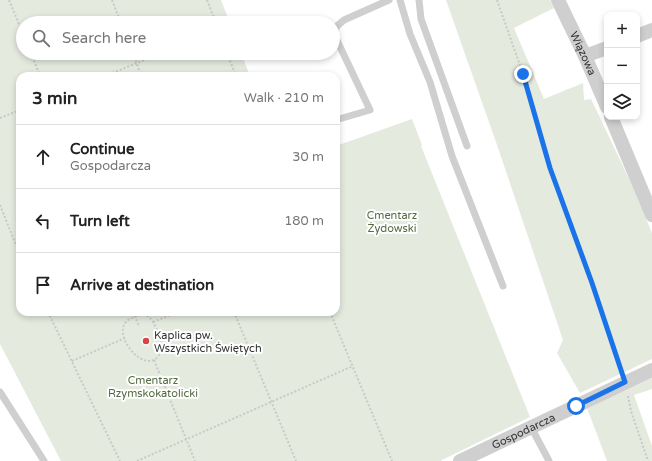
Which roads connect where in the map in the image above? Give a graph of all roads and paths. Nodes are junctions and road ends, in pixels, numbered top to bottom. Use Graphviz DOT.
graph roads {
  1 [pos="9,0"];
  2 [pos="112,0"];
  3 [pos="207,0"];
  4 [pos="389,0"];
  5 [pos="400,0"];
  6 [pos="419,0"];
  7 [pos="496,0"];
  8 [pos="558,0"];
  9 [pos="378,2"];
  10 [pos="118,16"];
  11 [pos="213,16"];
  12 [pos="16,17"];
  13 [pos="340,23"];
  14 [pos="340,47"];
  15 [pos="604,49"];
  16 [pos="586,56"];
  17 [pos="34,60"];
  18 [pos="135,60"];
  19 [pos="144,60"];
  20 [pos="230,60"];
  21 [pos="136,63"];
  22 [pos="38,72"];
  23 [pos="114,72"];
  24 [pos="139,72"];
  25 [pos="234,72"];
  26 [pos="604,100"];
  27 [pos="16,112"];
  28 [pos="0,118"];
  29 [pos="340,119"];
  30 [pos="612,120"];
  31 [pos="467,146"];
  32 [pos="0,205"];
  33 [pos="652,214"];
  34 [pos="16,245"];
  35 [pos="503,286"];
  36 [pos="50,316"];
  37 [pos="147,316"];
  38 [pos="168,316"];
  39 [pos="236,316"];
  40 [pos="332,316"];
  41 [pos="136,317"];
  42 [pos="153,322"];
  43 [pos="139,326"];
  44 [pos="125,338"];
  45 [pos="154,360"];
  46 [pos="72,361"];
  47 [pos="353,366"];
  48 [pos="652,370"];
  49 [pos="625,382"];
  50 [pos="0,392"];
  51 [pos="271,403"];
  52 [pos="531,427"];
  53 [pos="186,440"];
  54 [pos="44,461"];
  55 [pos="120,461"];
  56 [pos="137,461"];
  57 [pos="195,461"];
  58 [pos="296,461"];
  59 [pos="392,461"];
  60 [pos="460,461"];
  61 [pos="549,461"];
  62 [pos="648,461"];
  1 -- 12 [label="path"];
  2 -- 10 [label="path"];
  3 -- 11 [label="path"];
  4 -- 9 [label="lane"];
  5 -- 35 [label="lane"];
  6 -- 31 [label="lane"];
  7 -- 49 [label="path"];
  8 -- 16 [label="street, Wiązowa"];
  9 -- 13 [label="lane"];
  14 -- 29 [label="lane"];
  15 -- 16 [label="street"];
  16 -- 26 [label="street, Wiązowa"];
  17 -- 22 [label="path"];
  18 -- 21 [label="path"];
  19 -- 21 [label="path"];
  20 -- 25 [label="path"];
  21 -- 23 [label="path"];
  21 -- 24 [label="path"];
  27 -- 28 [label="path"];
  30 -- 33 [label="street"];
  32 -- 34 [label="path"];
  36 -- 46 [label="path"];
  37 -- 42 [label="path"];
  38 -- 42 [label="path"];
  39 -- 51 [label="path"];
  40 -- 47 [label="path"];
  41 -- 43 [label="path"];
  41 -- 44 [label="path"];
  42 -- 45 [label="path"];
  44 -- 45 [label="path"];
  44 -- 46 [label="path"];
  45 -- 53 [label="path"];
  46 -- 55 [label="path"];
  47 -- 51 [label="path"];
  47 -- 59 [label="path"];
  48 -- 49 [label="street, Gospodarcza"];
  49 -- 52 [label="street, Gospodarcza"];
  49 -- 62 [label="path"];
  50 -- 54 [label="lane"];
  51 -- 53 [label="path"];
  51 -- 58 [label="path"];
  52 -- 60 [label="street, Gospodarcza"];
  52 -- 61 [label="lane"];
  53 -- 56 [label="path"];
  53 -- 57 [label="path"];
}
